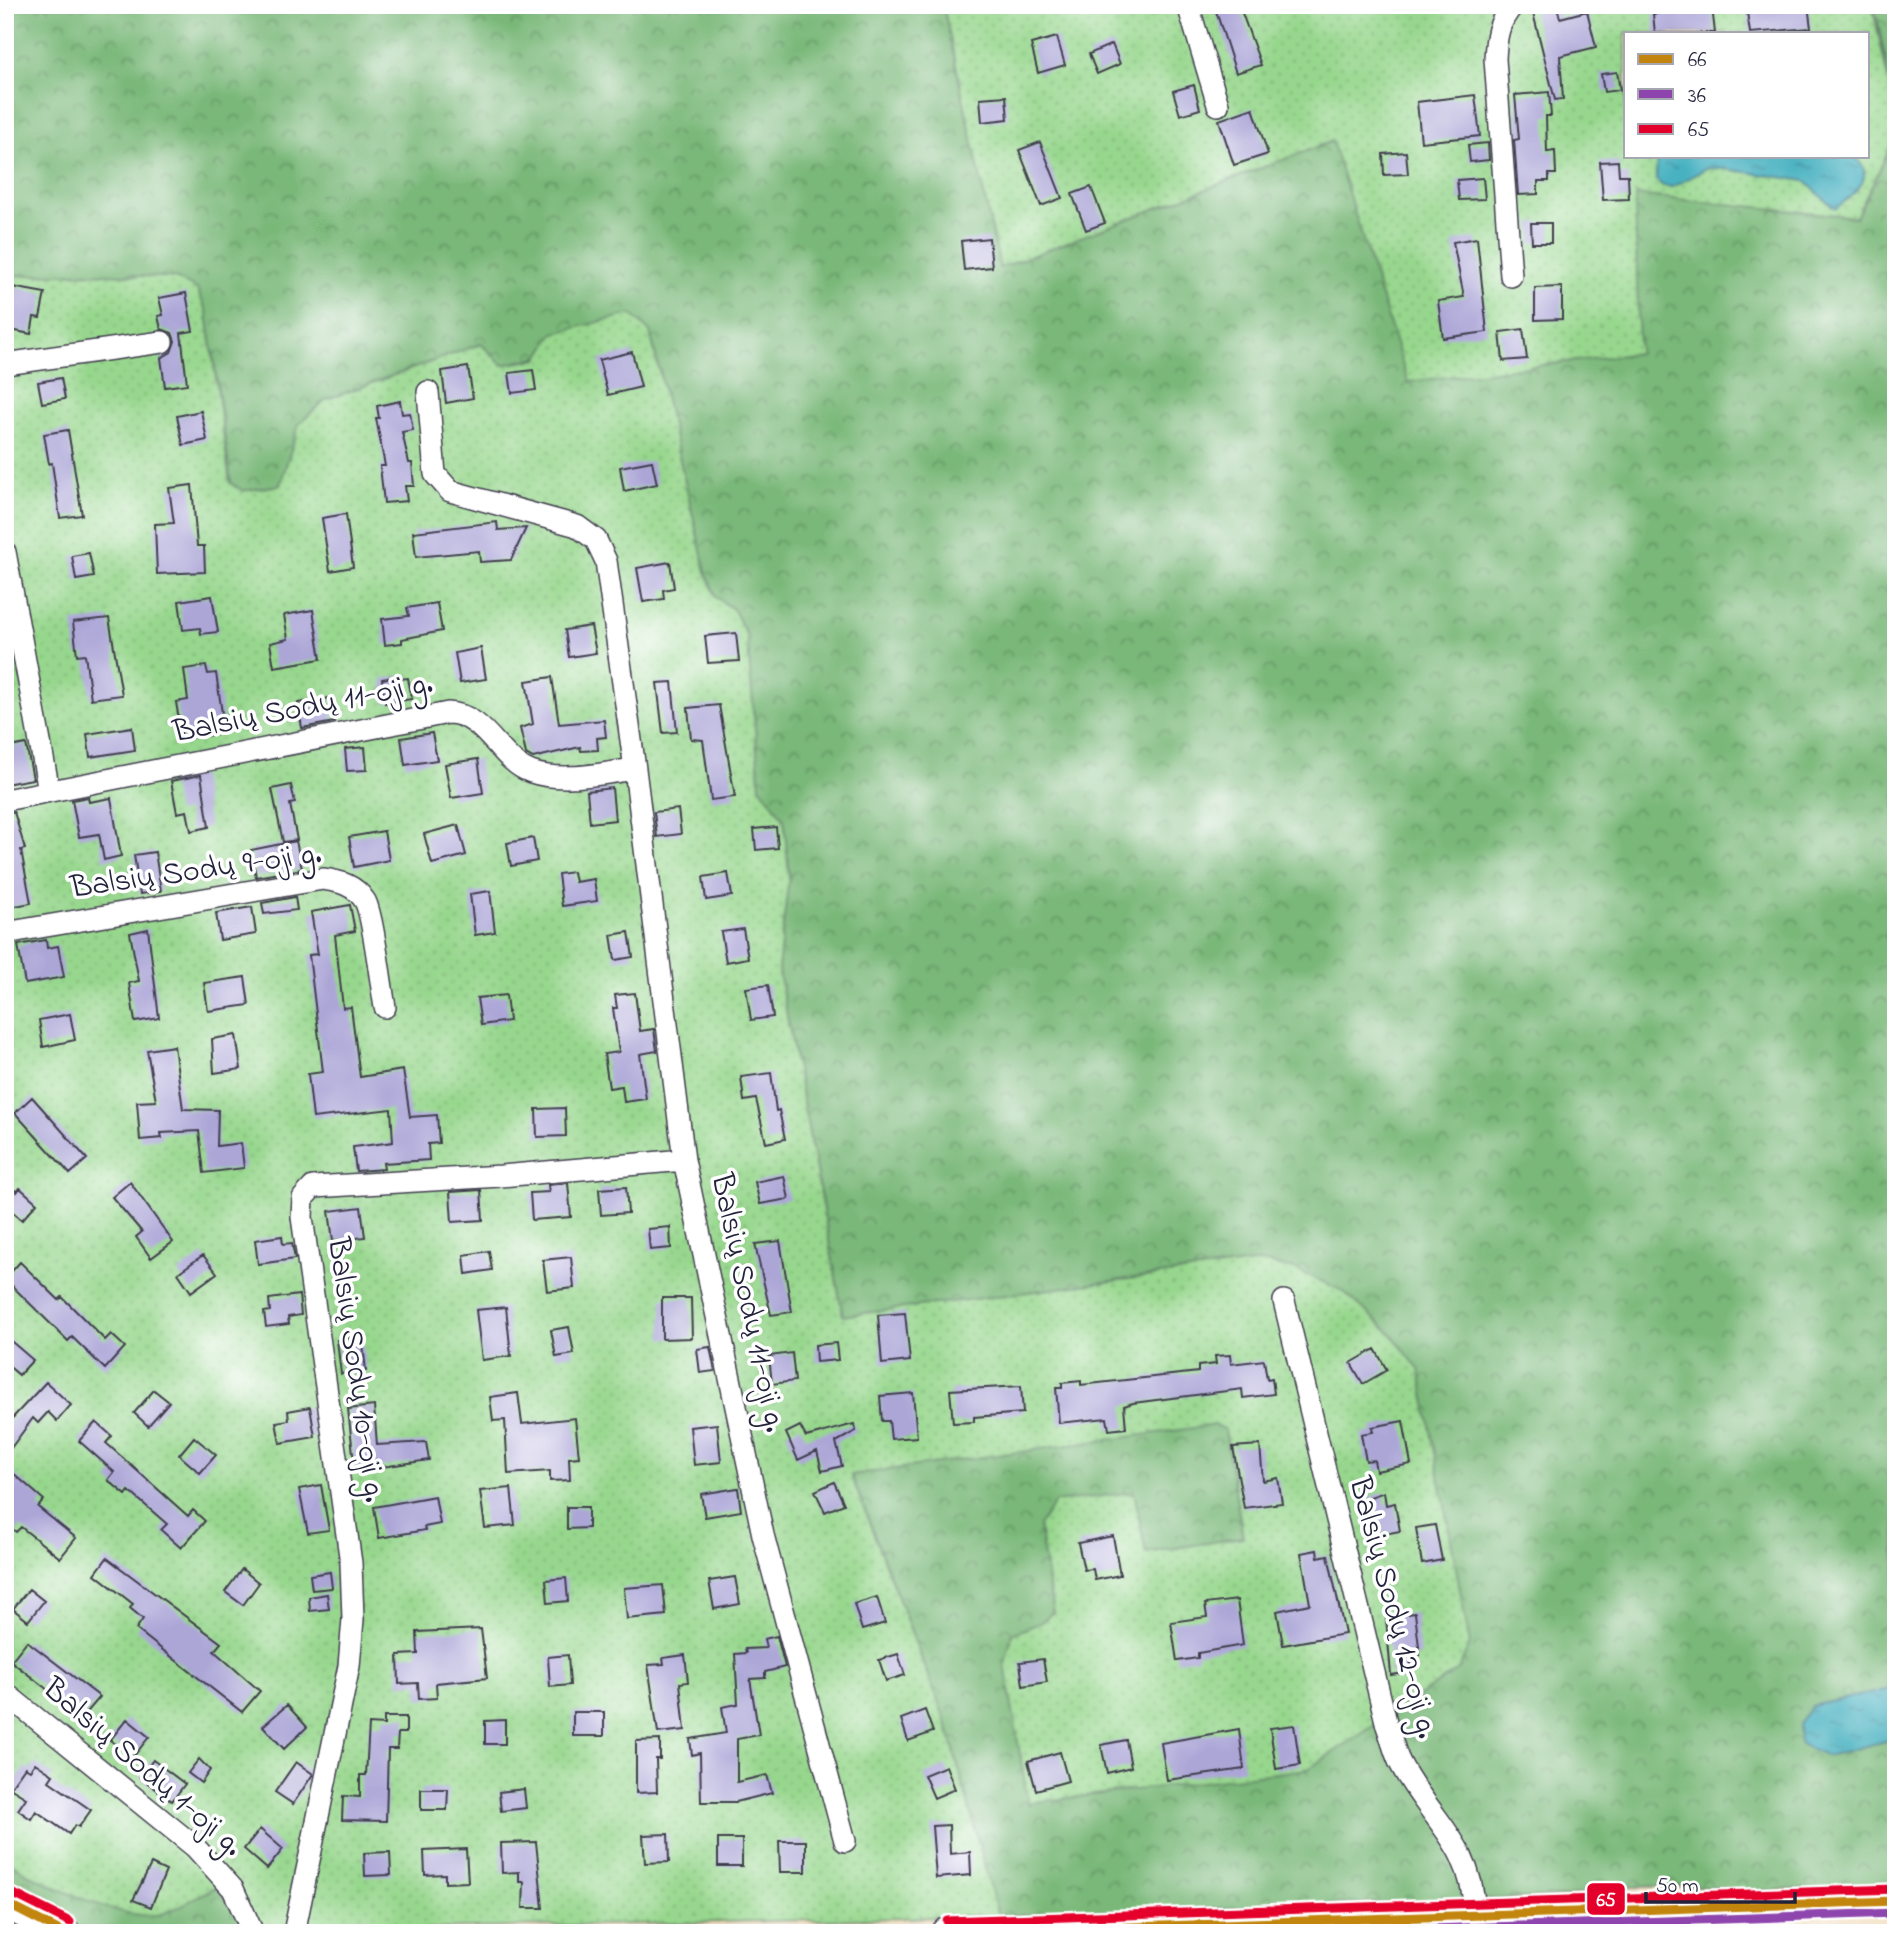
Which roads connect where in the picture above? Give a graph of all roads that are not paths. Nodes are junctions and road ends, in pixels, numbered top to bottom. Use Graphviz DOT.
graph roads {
  1 [pos="1188,5"];
  2 [pos="1513,5"];
  3 [pos="1218,105"];
  4 [pos="1511,276"];
  5 [pos="162,342"];
  6 [pos="5,364"];
  7 [pos="428,392"];
  8 [pos="5,552"];
  9 [pos="635,769"];
  10 [pos="49,791"];
  11 [pos="5,800"];
  12 [pos="5,933"];
  13 [pos="385,1007"];
  14 [pos="684,1160"];
  15 [pos="1284,1301"];
  16 [pos="5,1693"];
  17 [pos="845,1841"];
  18 [pos="1896,1901"];
  19 [pos="5,1903"];
  20 [pos="1475,1914"];
  21 [pos="1737,1919"];
  22 [pos="65,1933"];
  23 [pos="253,1933"];
  24 [pos="294,1933"];
  25 [pos="947,1933"];
  1 -- 3 [label="street"];
  2 -- 4 [label="street"];
  5 -- 6 [label="street"];
  7 -- 9 [label="street, Balsių Sodų 11-oji g."];
  8 -- 10 [label="street"];
  9 -- 10 [label="street, Balsių Sodų 11-oji g."];
  9 -- 14 [label="street, Balsių Sodų 11-oji g."];
  10 -- 11 [label="street, Balsių Sodų 11-oji g."];
  12 -- 13 [label="street, Balsių Sodų 9-oji g."];
  14 -- 17 [label="street, Balsių Sodų 11-oji g."];
  14 -- 24 [label="street, Balsių Sodų 10-oji g."];
  15 -- 20 [label="street, Balsių Sodų 12-oji g."];
  16 -- 23 [label="street, Balsių Sodų 1-oji g."];
  18 -- 21 [label="main road"];
  19 -- 22 [label="main road"];
  20 -- 21 [label="main road"];
  20 -- 25 [label="main road"];
}
